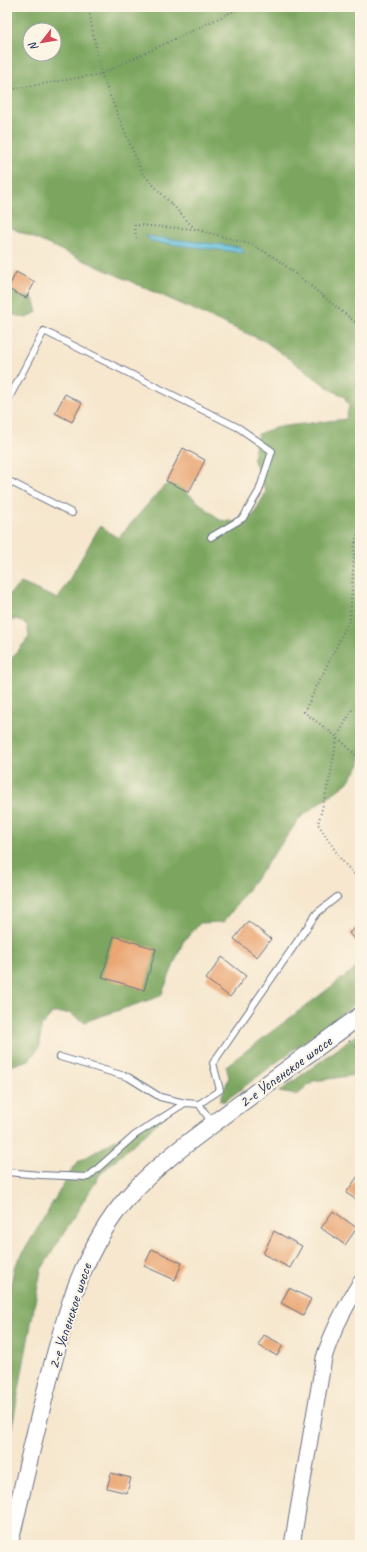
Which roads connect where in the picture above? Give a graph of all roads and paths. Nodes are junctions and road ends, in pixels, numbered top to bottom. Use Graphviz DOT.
graph roads {
  1 [pos="87,7"];
  2 [pos="242,7"];
  3 [pos="101,74"];
  4 [pos="7,90"];
  5 [pos="195,229"];
  6 [pos="136,238"];
  7 [pos="360,326"];
  8 [pos="7,402"];
  9 [pos="7,480"];
  10 [pos="72,513"];
  11 [pos="360,527"];
  12 [pos="211,537"];
  13 [pos="355,541"];
  14 [pos="360,548"];
  15 [pos="352,710"];
  16 [pos="337,737"];
  17 [pos="360,759"];
  18 [pos="360,880"];
  19 [pos="337,896"];
  20 [pos="360,1016"];
  21 [pos="60,1057"];
  22 [pos="185,1103"];
  23 [pos="199,1104"];
  24 [pos="212,1124"];
  25 [pos="7,1172"];
  26 [pos="360,1283"];
  27 [pos="9,1545"];
  28 [pos="292,1545"];
  1 -- 3 [label="path"];
  2 -- 3 [label="path"];
  3 -- 4 [label="path"];
  3 -- 5 [label="path"];
  5 -- 6 [label="path"];
  5 -- 7 [label="path"];
  8 -- 12 [label="lane"];
  9 -- 10 [label="lane"];
  11 -- 13 [label="path"];
  13 -- 14 [label="path"];
  13 -- 16 [label="path"];
  15 -- 16 [label="path"];
  16 -- 17 [label="path"];
  16 -- 18 [label="path"];
  19 -- 23 [label="lane"];
  20 -- 24 [label="main road, 2-е Успенское шоссе"];
  21 -- 22 [label="lane"];
  22 -- 23 [label="lane"];
  22 -- 25 [label="lane"];
  23 -- 24 [label="lane"];
  24 -- 27 [label="main road, 2-е Успенское шоссе"];
  26 -- 28 [label="street"];
}
